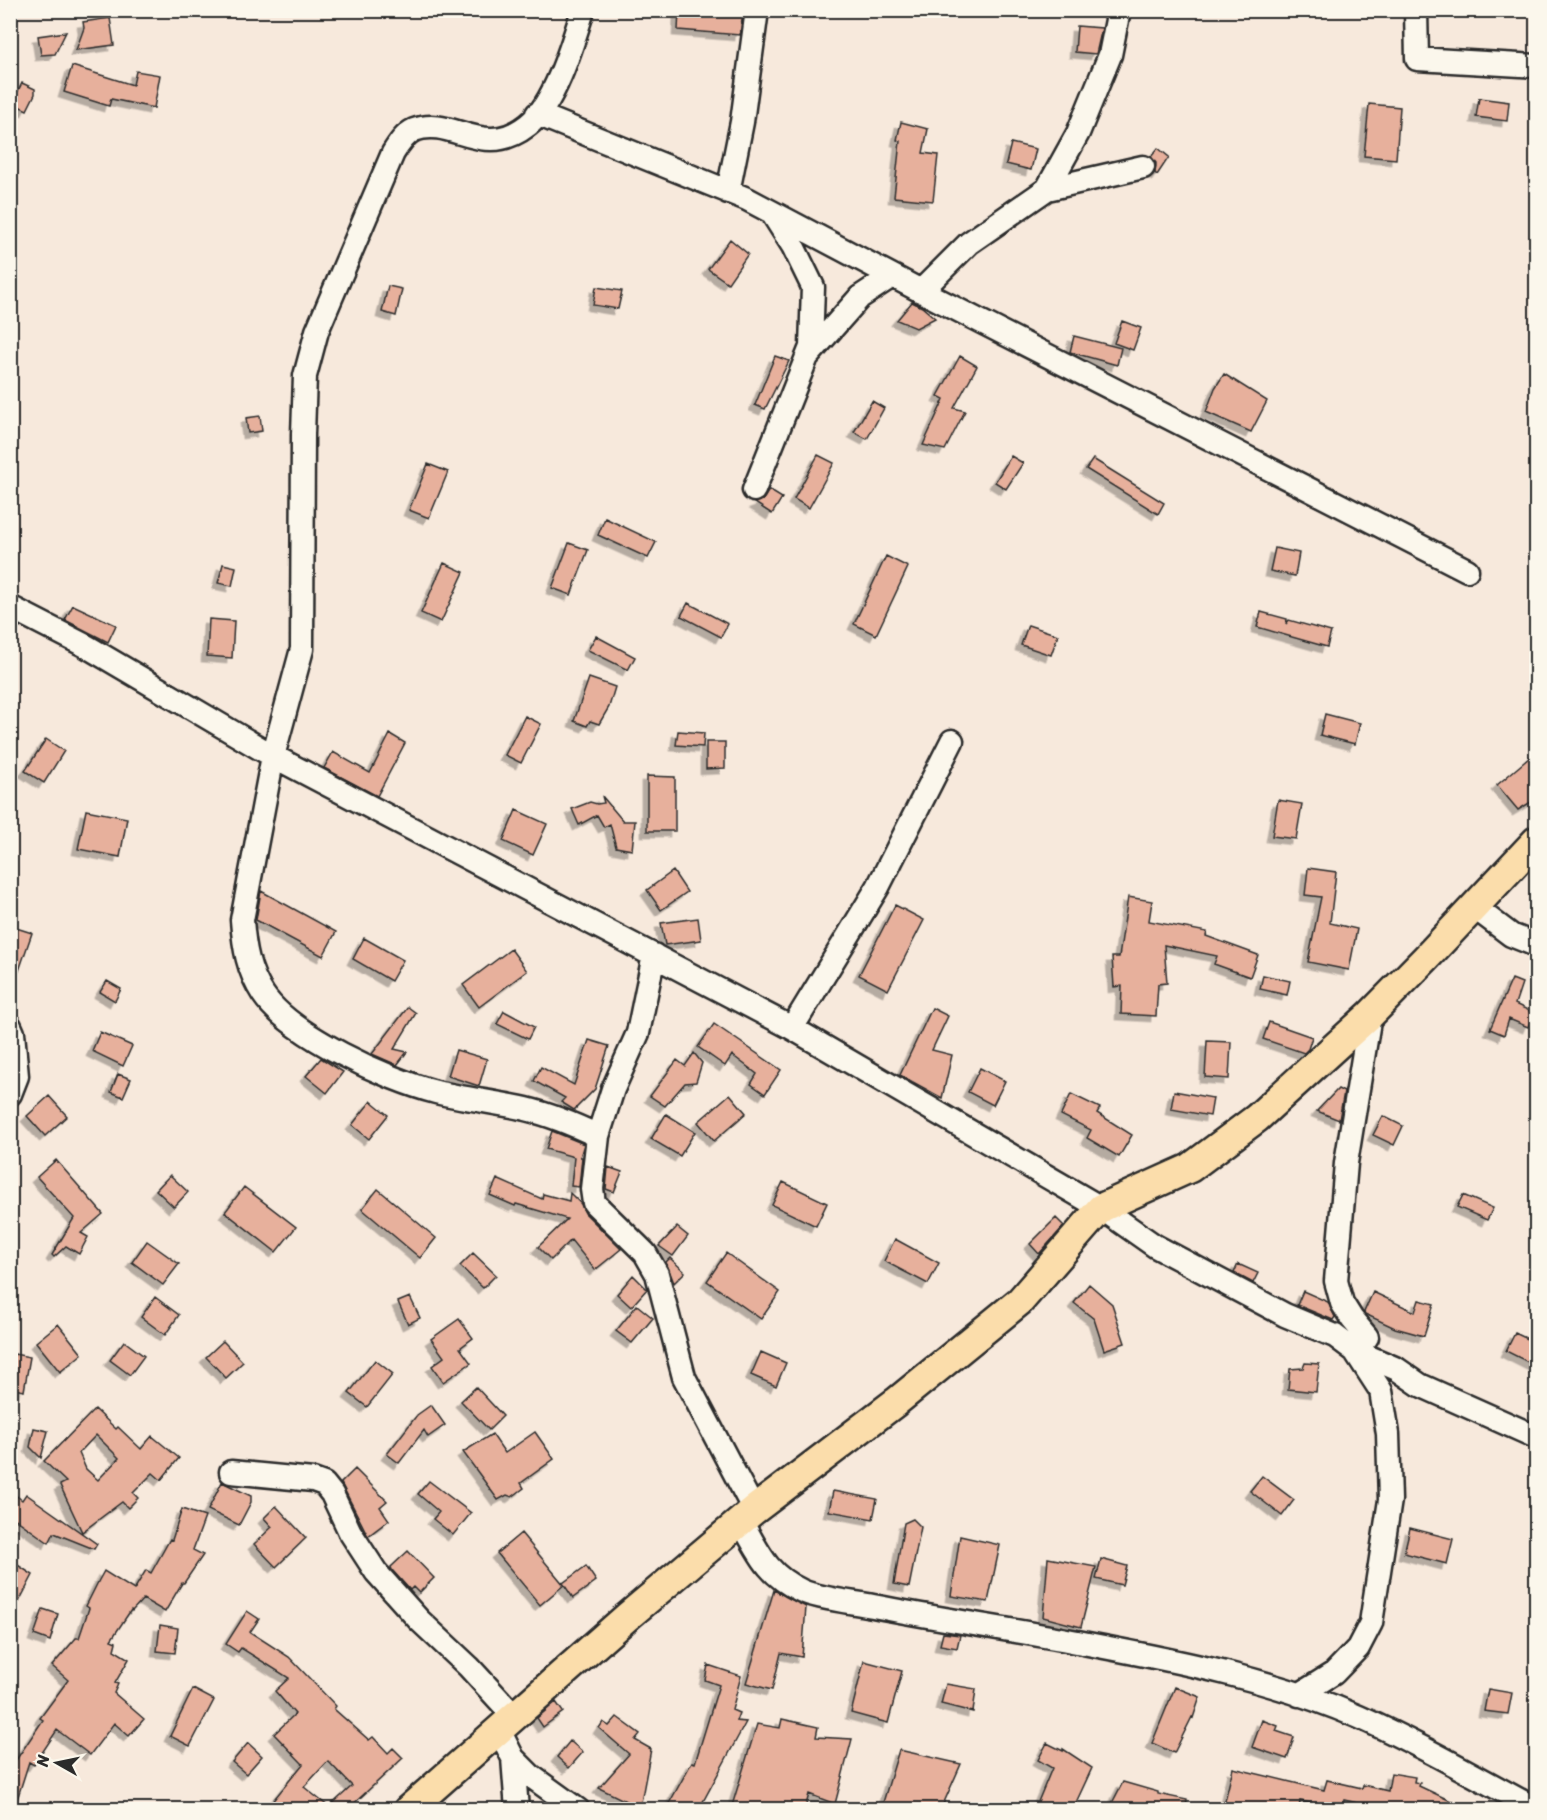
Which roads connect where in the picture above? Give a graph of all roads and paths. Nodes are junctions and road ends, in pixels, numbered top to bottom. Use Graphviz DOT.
graph roads {
  1 [pos="584,10"];
  2 [pos="757,10"];
  3 [pos="1119,10"];
  4 [pos="1416,10"];
  5 [pos="1536,66"];
  6 [pos="537,114"];
  7 [pos="1143,166"];
  8 [pos="1047,189"];
  9 [pos="729,192"];
  10 [pos="772,212"];
  11 [pos="892,276"];
  12 [pos="921,291"];
  13 [pos="807,357"];
  14 [pos="754,490"];
  15 [pos="1467,570"];
  16 [pos="10,607"];
  17 [pos="952,741"];
  18 [pos="273,756"];
  19 [pos="1536,841"];
  20 [pos="1474,907"];
  21 [pos="1536,945"];
  22 [pos="654,955"];
  23 [pos="1370,1014"];
  24 [pos="10,1026"];
  25 [pos="792,1028"];
  26 [pos="10,1094"];
  27 [pos="598,1136"];
  28 [pos="1101,1208"];
  29 [pos="1356,1351"];
  30 [pos="1536,1437"];
  31 [pos="231,1472"];
  32 [pos="748,1515"];
  33 [pos="1299,1695"];
  34 [pos="506,1723"];
  35 [pos="513,1758"];
  36 [pos="408,1809"];
  37 [pos="517,1809"];
  38 [pos="578,1809"];
  39 [pos="1536,1809"];
  1 -- 6 [label="street"];
  2 -- 9 [label="street"];
  3 -- 8 [label="street"];
  4 -- 5 [label="street"];
  6 -- 9 [label="street"];
  6 -- 18 [label="street"];
  7 -- 8 [label="street"];
  8 -- 12 [label="street"];
  9 -- 10 [label="street"];
  10 -- 11 [label="street"];
  10 -- 13 [label="street"];
  11 -- 12 [label="street"];
  11 -- 13 [label="street"];
  12 -- 15 [label="street"];
  13 -- 14 [label="street"];
  16 -- 18 [label="street"];
  17 -- 25 [label="street"];
  18 -- 22 [label="street"];
  18 -- 27 [label="street"];
  19 -- 20 [label="main road"];
  20 -- 21 [label="street"];
  20 -- 23 [label="main road"];
  22 -- 25 [label="street"];
  22 -- 27 [label="street"];
  23 -- 28 [label="main road"];
  23 -- 29 [label="street"];
  24 -- 26 [label="street"];
  25 -- 28 [label="street"];
  27 -- 32 [label="street"];
  28 -- 29 [label="street"];
  28 -- 32 [label="main road"];
  29 -- 30 [label="street"];
  29 -- 33 [label="street"];
  31 -- 34 [label="street"];
  32 -- 33 [label="street"];
  32 -- 34 [label="main road"];
  33 -- 39 [label="street"];
  34 -- 35 [label="street"];
  34 -- 36 [label="main road"];
  35 -- 37 [label="street"];
  35 -- 38 [label="street"];
}
